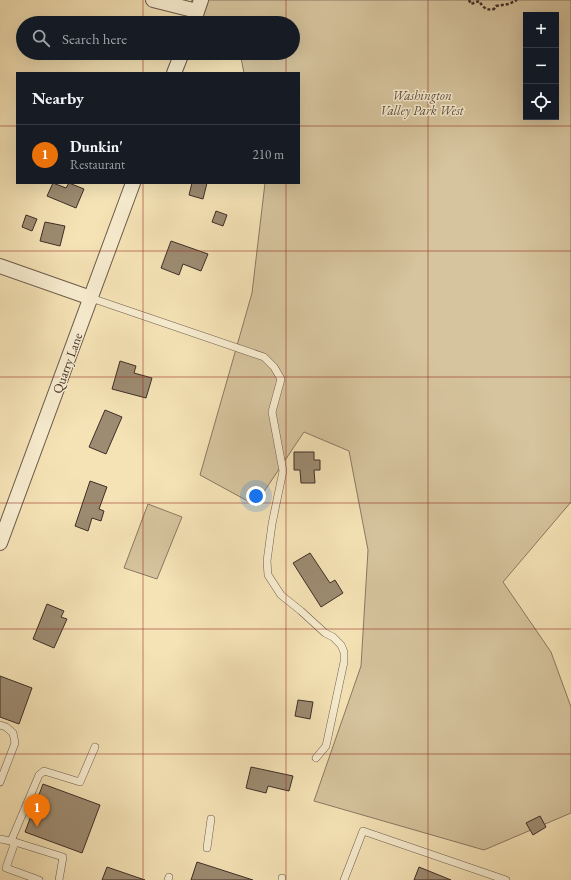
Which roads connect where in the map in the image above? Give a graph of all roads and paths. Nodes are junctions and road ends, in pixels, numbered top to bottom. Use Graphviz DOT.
graph roads {
  1 [pos="153,0"];
  2 [pos="469,0"];
  3 [pos="516,0"];
  4 [pos="197,11"];
  5 [pos="179,60"];
  6 [pos="174,72"];
  7 [pos="134,184"];
  8 [pos="0,266"];
  9 [pos="91,298"];
  10 [pos="0,543"];
  11 [pos="0,725"];
  12 [pos="95,747"];
  13 [pos="316,758"];
  14 [pos="0,782"];
  15 [pos="211,819"];
  16 [pos="0,839"];
  17 [pos="13,842"];
  18 [pos="207,848"];
  19 [pos="38,880"];
  20 [pos="59,880"];
  21 [pos="344,880"];
  22 [pos="506,880"];
  1 -- 4 [label="street"];
  2 -- 3 [label="path"];
  5 -- 6 [label="street"];
  7 -- 9 [label="street, Quarry Lane"];
  8 -- 9 [label="street"];
  9 -- 10 [label="street, Quarry Lane"];
  9 -- 13 [label="lane"];
  11 -- 14 [label="lane"];
  12 -- 17 [label="lane"];
  15 -- 18 [label="lane"];
  16 -- 17 [label="lane"];
  17 -- 19 [label="lane"];
  17 -- 20 [label="lane"];
  21 -- 22 [label="lane"];
}
